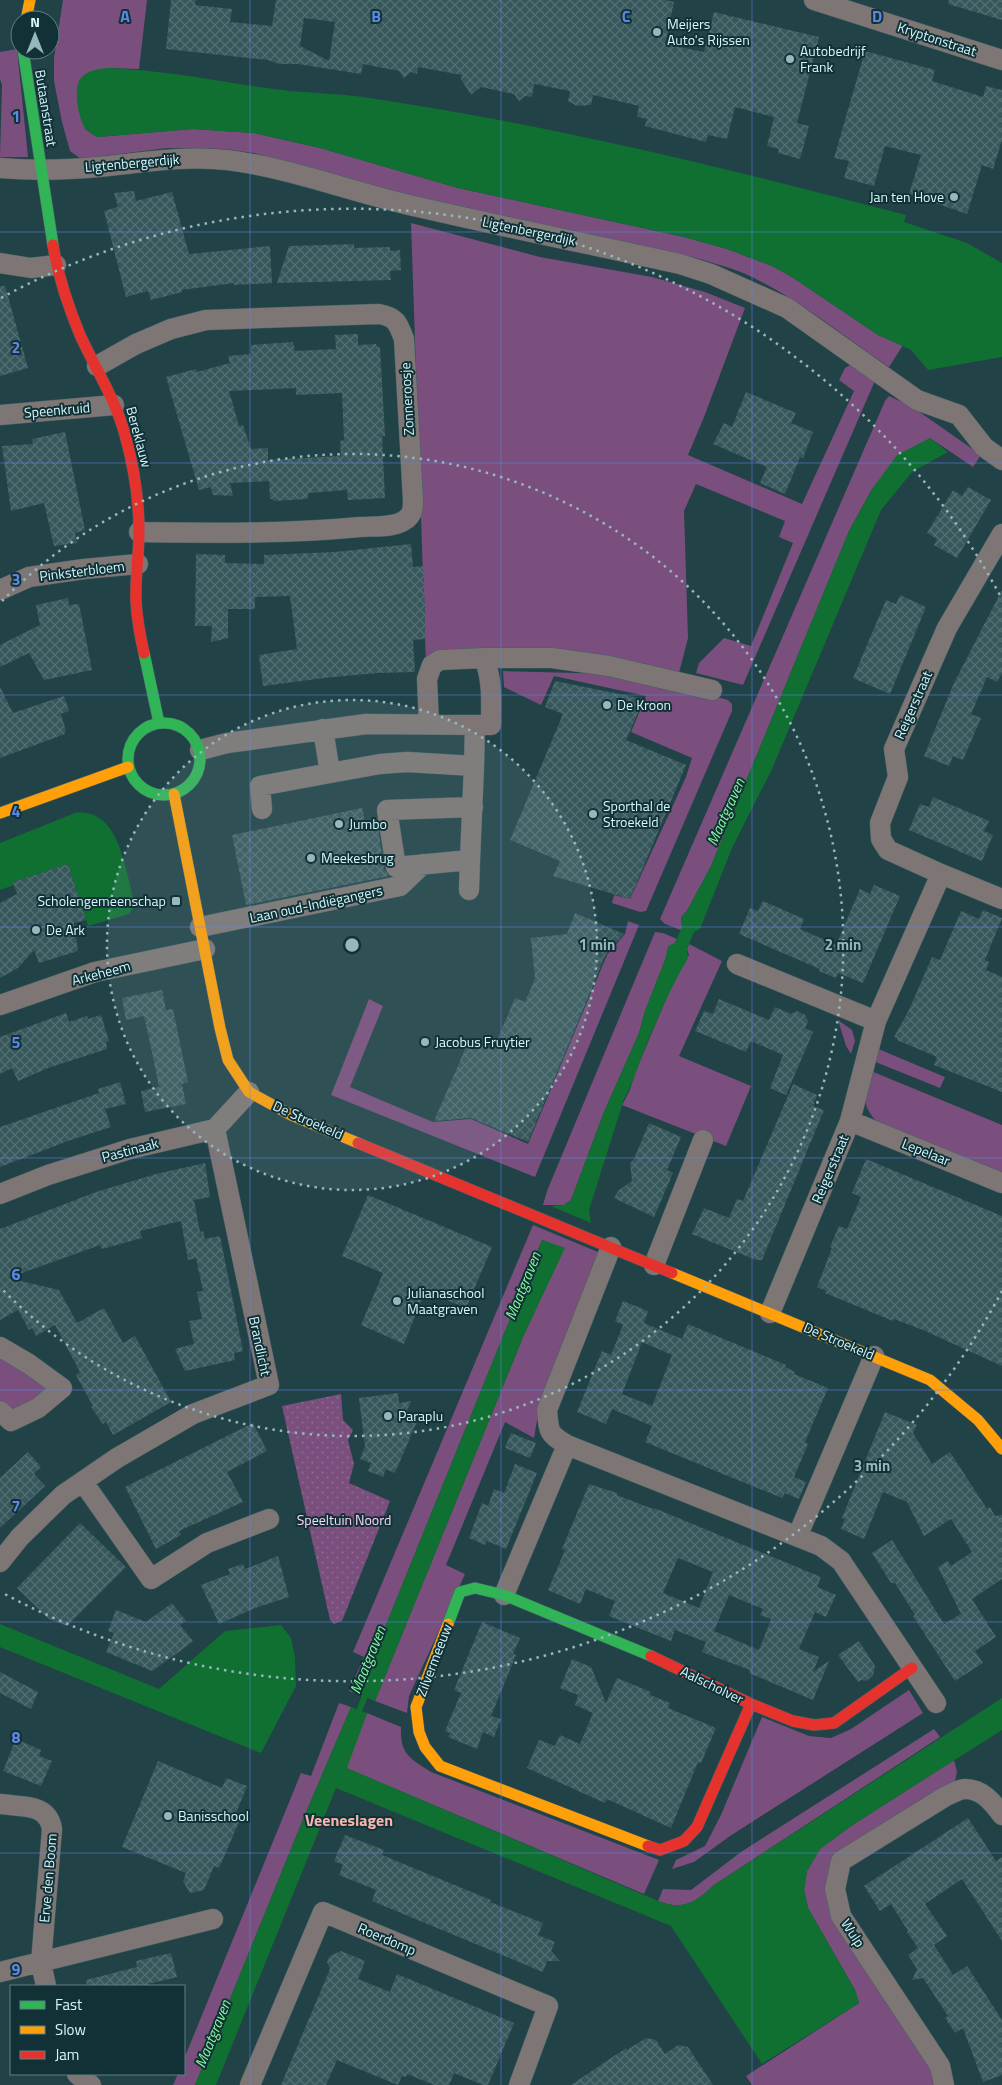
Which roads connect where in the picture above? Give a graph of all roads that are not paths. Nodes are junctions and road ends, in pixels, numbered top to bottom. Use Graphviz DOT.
graph roads {
  1 [pos="814,0"];
  2 [pos="24,60"];
  3 [pos="1002,60"];
  4 [pos="0,168"];
  5 [pos="40,170"];
  6 [pos="0,263"];
  7 [pos="56,265"];
  8 [pos="97,366"];
  9 [pos="114,405"];
  10 [pos="0,414"];
  11 [pos="1002,460"];
  12 [pos="139,532"];
  13 [pos="1002,534"];
  14 [pos="138,564"];
  15 [pos="0,590"];
  16 [pos="484,658"];
  17 [pos="712,690"];
  18 [pos="159,723"];
  19 [pos="429,724"];
  20 [pos="475,726"];
  21 [pos="323,729"];
  22 [pos="200,750"];
  23 [pos="474,766"];
  24 [pos="128,767"];
  25 [pos="330,773"];
  26 [pos="174,794"];
  27 [pos="473,807"];
  28 [pos="262,809"];
  29 [pos="0,813"];
  30 [pos="470,860"];
  31 [pos="422,864"];
  32 [pos="941,874"];
  33 [pos="469,890"];
  34 [pos="1002,899"];
  35 [pos="200,927"];
  36 [pos="205,949"];
  37 [pos="737,964"];
  38 [pos="0,1005"];
  39 [pos="876,1021"];
  40 [pos="249,1092"];
  41 [pos="850,1121"];
  42 [pos="215,1129"];
  43 [pos="703,1140"];
  44 [pos="1002,1183"];
  45 [pos="0,1194"];
  46 [pos="611,1247"];
  47 [pos="654,1265"];
  48 [pos="770,1313"];
  49 [pos="0,1346"];
  50 [pos="874,1356"];
  51 [pos="0,1411"];
  52 [pos="999,1438"];
  53 [pos="567,1445"];
  54 [pos="83,1482"];
  55 [pos="269,1519"];
  56 [pos="798,1535"];
  57 [pos="0,1562"];
  58 [pos="504,1595"];
  59 [pos="912,1668"];
  60 [pos="936,1703"];
  61 [pos="751,1704"];
  62 [pos="0,1804"];
  63 [pos="1002,1815"];
  64 [pos="213,1919"];
  65 [pos="41,1963"];
  66 [pos="0,1972"];
  67 [pos="46,1985"];
  68 [pos="79,2075"];
  69 [pos="91,2085"];
  70 [pos="250,2085"];
  71 [pos="519,2085"];
  72 [pos="944,2085"];
  1 -- 3 [label="street, Kryptonstraat"];
  2 -- 5 [label="street, Butaanstraat"];
  4 -- 5 [label="street, Ligtenbergerdijk"];
  5 -- 7 [label="street, Bereklauw"];
  5 -- 11 [label="street, Ligtenbergerdijk"];
  6 -- 7 [label="street"];
  7 -- 8 [label="street, Bereklauw"];
  8 -- 9 [label="street, Bereklauw"];
  8 -- 12 [label="street, Zonneroosje"];
  9 -- 10 [label="street, Speenkruid"];
  9 -- 12 [label="street, Bereklauw"];
  12 -- 14 [label="street, Bereklauw"];
  13 -- 32 [label="street, Reigerstraat"];
  14 -- 15 [label="street, Pinksterbloem"];
  14 -- 18 [label="street, Bereklauw"];
  16 -- 17 [label="street"];
  16 -- 19 [label="street"];
  16 -- 20 [label="street"];
  18 -- 22 [label="street"];
  18 -- 24 [label="street"];
  19 -- 20 [label="street"];
  19 -- 21 [label="street"];
  20 -- 23 [label="street"];
  21 -- 22 [label="street"];
  21 -- 25 [label="street"];
  22 -- 26 [label="street"];
  23 -- 25 [label="street"];
  23 -- 27 [label="street"];
  24 -- 26 [label="street"];
  24 -- 29 [label="street"];
  25 -- 28 [label="street"];
  26 -- 35 [label="street, De Stroekeld"];
  27 -- 30 [label="street"];
  27 -- 31 [label="street"];
  30 -- 31 [label="street"];
  30 -- 33 [label="street"];
  31 -- 35 [label="street, Laan oud-Indiëgangers"];
  32 -- 34 [label="street"];
  32 -- 39 [label="street, Reigerstraat"];
  35 -- 36 [label="street, De Stroekeld"];
  36 -- 38 [label="street, Arkeheem"];
  36 -- 40 [label="street, De Stroekeld"];
  37 -- 39 [label="street"];
  39 -- 41 [label="street, Reigerstraat"];
  40 -- 42 [label="street"];
  40 -- 46 [label="street, De Stroekeld"];
  41 -- 44 [label="street, Lepelaar"];
  41 -- 48 [label="street, Reigerstraat"];
  42 -- 45 [label="street, Pastinaak"];
  42 -- 54 [label="street, Brandlicht"];
  43 -- 47 [label="street"];
  46 -- 47 [label="street, De Stroekeld"];
  46 -- 53 [label="street"];
  47 -- 48 [label="street, De Stroekeld"];
  48 -- 50 [label="street, De Stroekeld"];
  49 -- 51 [label="street"];
  50 -- 52 [label="street, De Stroekeld"];
  50 -- 56 [label="street"];
  53 -- 56 [label="street"];
  53 -- 58 [label="street"];
  54 -- 55 [label="street"];
  54 -- 57 [label="street, Brandlicht"];
  56 -- 59 [label="street"];
  58 -- 61 [label="street, Aalscholver"];
  58 -- 61 [label="street, Zilvermeeuw"];
  59 -- 60 [label="street"];
  59 -- 61 [label="street, Aalscholver"];
  62 -- 65 [label="street, Erve den Boom"];
  63 -- 72 [label="street, Wulp"];
  64 -- 65 [label="street"];
  65 -- 66 [label="street"];
  65 -- 67 [label="street, Erve den Boom"];
  68 -- 69 [label="street"];
  70 -- 71 [label="street, Roerdomp"];
}
